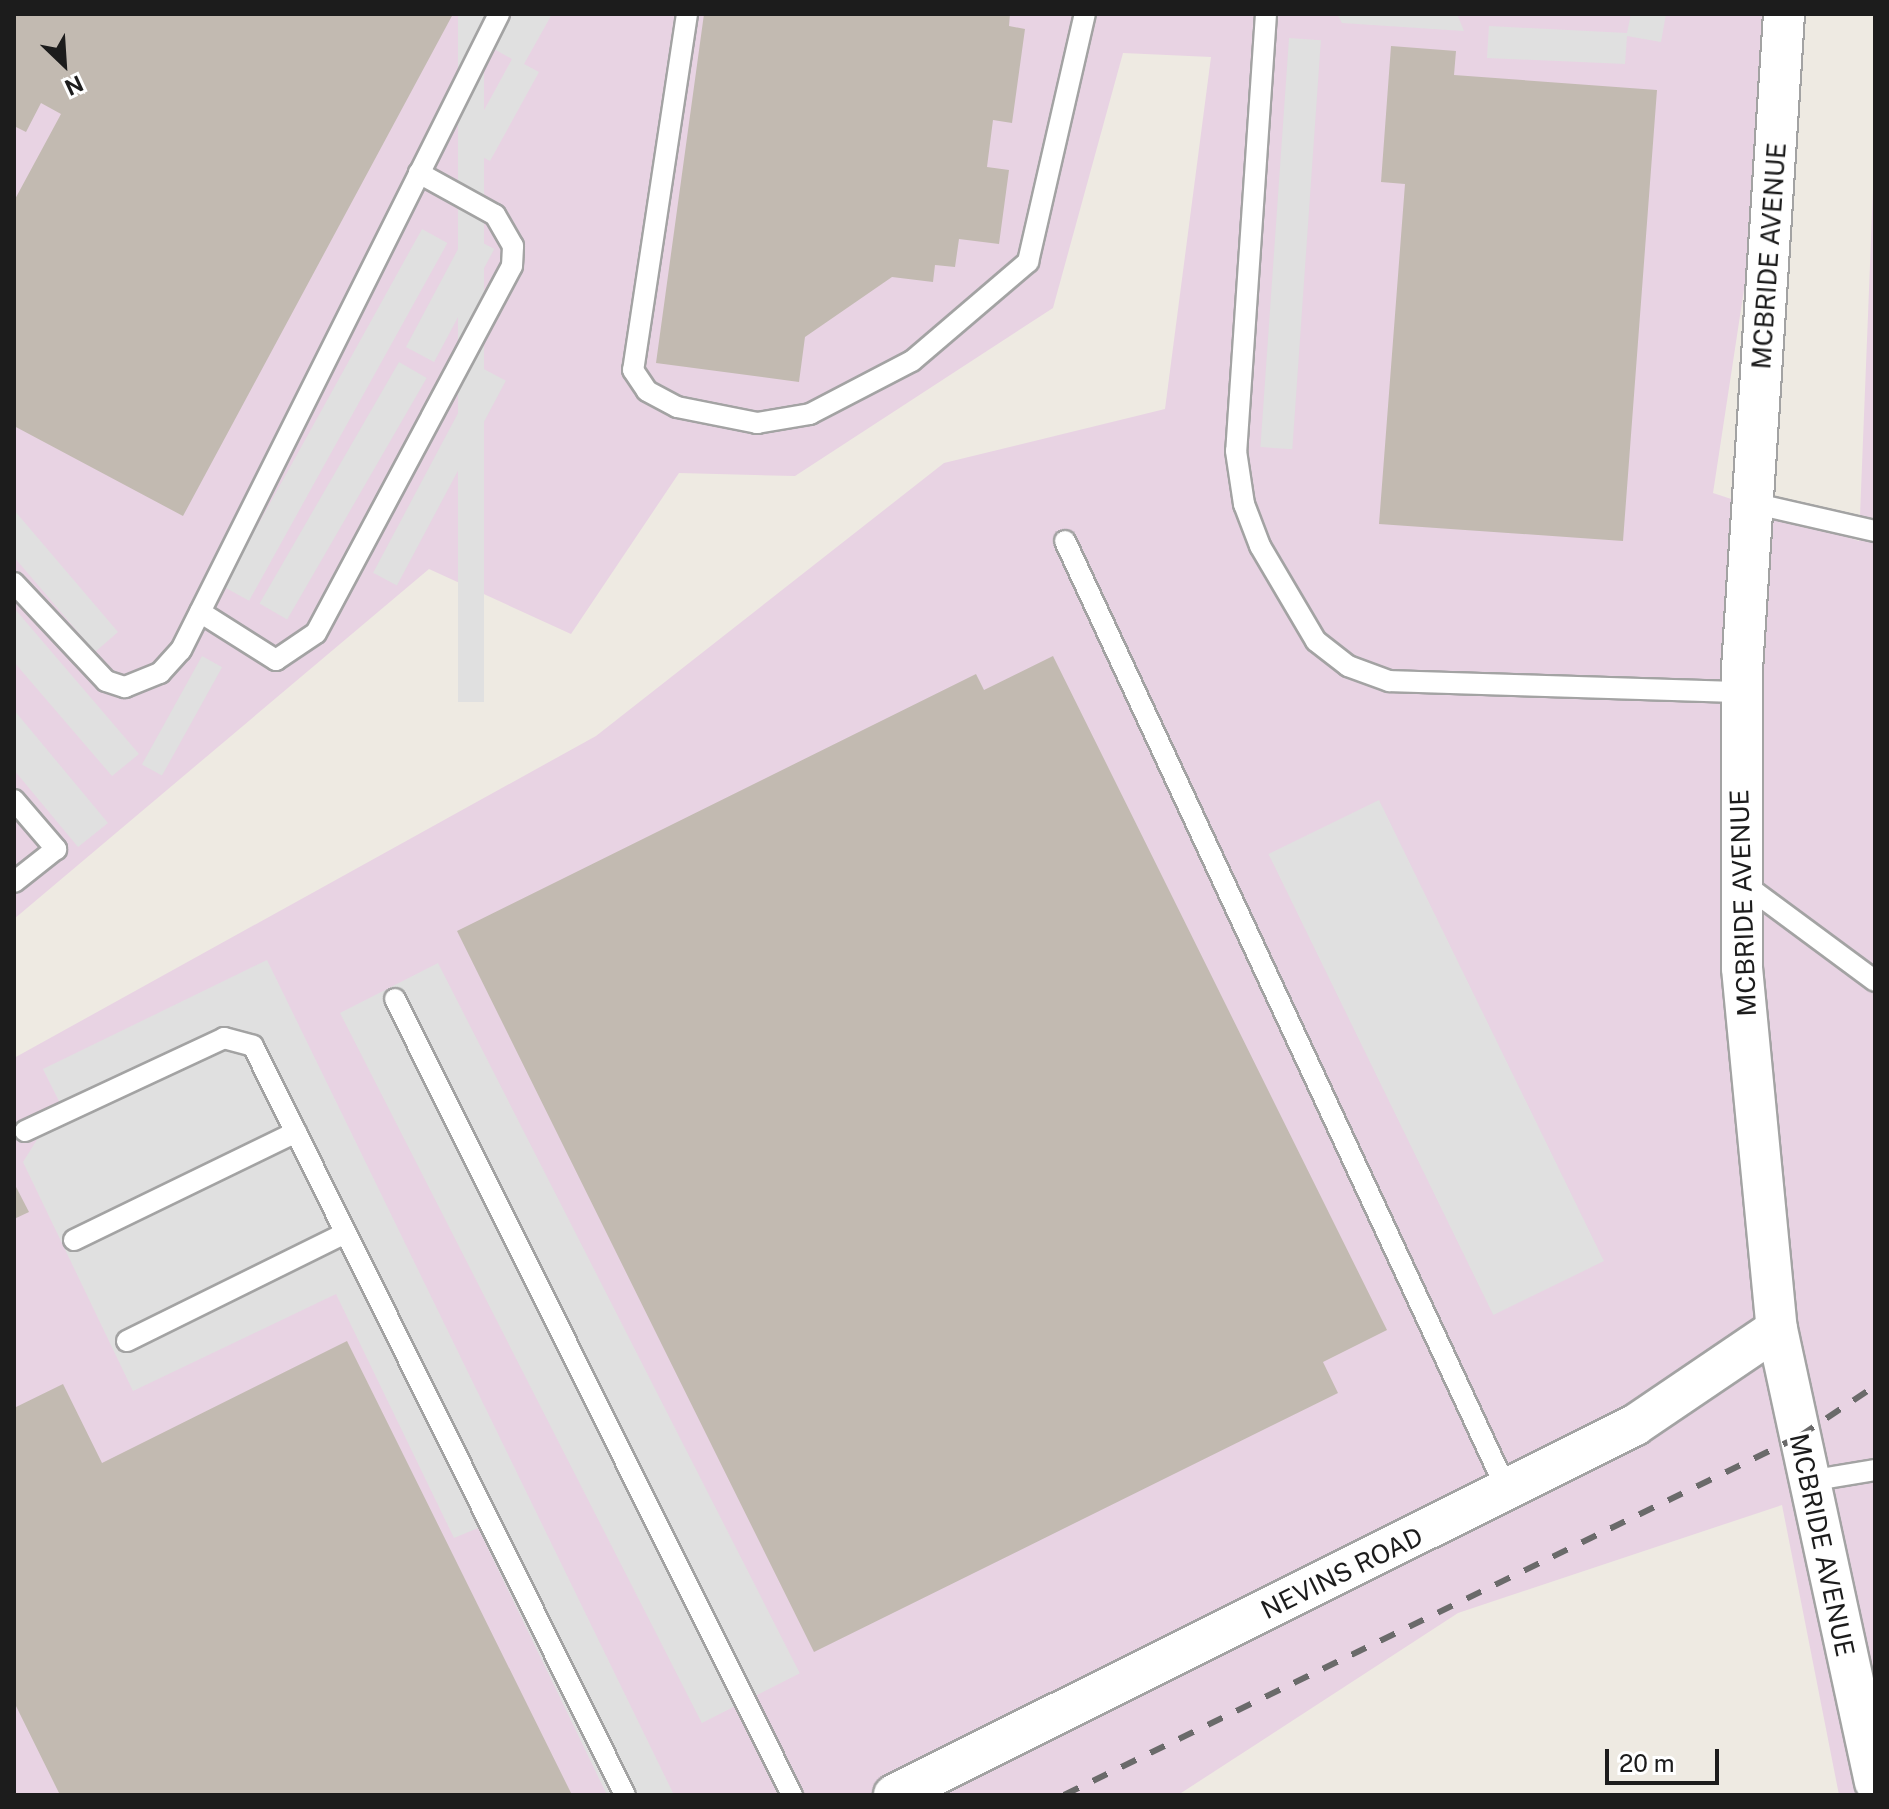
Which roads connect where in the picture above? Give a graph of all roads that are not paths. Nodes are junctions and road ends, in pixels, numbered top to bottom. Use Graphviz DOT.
graph roads {
  1 [pos="499,14"];
  2 [pos="687,14"];
  3 [pos="1085,14"];
  4 [pos="1266,14"];
  5 [pos="1784,14"];
  6 [pos="419,173"];
  7 [pos="1752,503"];
  8 [pos="1875,531"];
  9 [pos="1065,541"];
  10 [pos="14,583"];
  11 [pos="200,612"];
  12 [pos="1742,692"];
  13 [pos="14,800"];
  14 [pos="1739,880"];
  15 [pos="14,882"];
  16 [pos="1875,981"];
  17 [pos="395,999"];
  18 [pos="25,1131"];
  19 [pos="296,1132"];
  20 [pos="346,1233"];
  21 [pos="74,1240"];
  22 [pos="1777,1329"];
  23 [pos="127,1341"];
  24 [pos="1875,1470"];
  25 [pos="1809,1481"];
  26 [pos="1507,1490"];
  27 [pos="1875,1781"];
  28 [pos="625,1795"];
  29 [pos="792,1795"];
  30 [pos="894,1795"];
  1 -- 6 [label="lane"];
  2 -- 3 [label="lane"];
  4 -- 12 [label="lane"];
  5 -- 7 [label="street, MCBRIDE AVENUE"];
  6 -- 11 [label="lane"];
  6 -- 11 [label="lane"];
  7 -- 8 [label="lane"];
  7 -- 12 [label="street, MCBRIDE AVENUE"];
  9 -- 26 [label="lane"];
  10 -- 11 [label="lane"];
  12 -- 14 [label="street, MCBRIDE AVENUE"];
  13 -- 15 [label="lane"];
  14 -- 16 [label="lane"];
  14 -- 22 [label="street, MCBRIDE AVENUE"];
  17 -- 29 [label="lane"];
  18 -- 19 [label="lane"];
  19 -- 20 [label="lane"];
  19 -- 21 [label="lane"];
  20 -- 23 [label="lane"];
  20 -- 28 [label="lane"];
  22 -- 25 [label="street, MCBRIDE AVENUE"];
  22 -- 26 [label="street, NEVINS ROAD"];
  24 -- 25 [label="lane"];
  25 -- 27 [label="street, MCBRIDE AVENUE"];
  26 -- 30 [label="street, NEVINS ROAD"];
}
